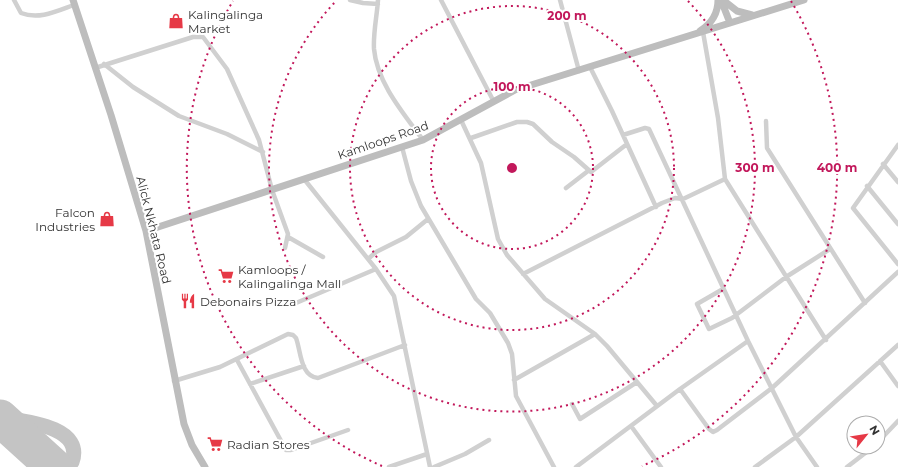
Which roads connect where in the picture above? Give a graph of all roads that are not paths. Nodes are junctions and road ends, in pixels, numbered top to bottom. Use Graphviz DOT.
graph roads {
  1 [pos="14,0"];
  2 [pos="350,0"];
  3 [pos="441,0"];
  4 [pos="560,0"];
  5 [pos="721,0"];
  6 [pos="804,0"];
  7 [pos="74,2"];
  8 [pos="378,2"];
  9 [pos="755,15"];
  10 [pos="730,23"];
  11 [pos="703,32"];
  12 [pos="691,35"];
  13 [pos="104,64"];
  14 [pos="95,68"];
  15 [pos="590,68"];
  16 [pos="578,71"];
  17 [pos="494,102"];
  18 [pos="462,120"];
  19 [pos="766,121"];
  20 [pos="623,135"];
  21 [pos="471,138"];
  22 [pos="423,140"];
  23 [pos="627,144"];
  24 [pos="898,145"];
  25 [pos="402,147"];
  26 [pos="262,152"];
  27 [pos="883,164"];
  28 [pos="588,171"];
  29 [pos="304,179"];
  30 [pos="725,179"];
  31 [pos="898,182"];
  32 [pos="867,186"];
  33 [pos="566,188"];
  34 [pos="272,190"];
  35 [pos="683,199"];
  36 [pos="656,207"];
  37 [pos="428,219"];
  38 [pos="898,224"];
  39 [pos="146,231"];
  40 [pos="288,237"];
  41 [pos="285,248"];
  42 [pos="830,250"];
  43 [pos="323,257"];
  44 [pos="368,258"];
  45 [pos="898,264"];
  46 [pos="376,269"];
  47 [pos="898,272"];
  48 [pos="523,274"];
  49 [pos="786,277"];
  50 [pos="723,288"];
  51 [pos="272,302"];
  52 [pos="865,303"];
  53 [pos="736,315"];
  54 [pos="595,334"];
  55 [pos="826,340"];
  56 [pos="748,341"];
  57 [pos="405,345"];
  58 [pos="898,345"];
  59 [pos="237,360"];
  60 [pos="880,361"];
  61 [pos="304,366"];
  62 [pos="174,380"];
  63 [pos="514,380"];
  64 [pos="637,382"];
  65 [pos="250,384"];
  66 [pos="898,386"];
  67 [pos="772,388"];
  68 [pos="680,389"];
  69 [pos="572,404"];
  70 [pos="657,406"];
  71 [pos="898,421"];
  72 [pos="631,426"];
  73 [pos="348,430"];
  74 [pos="886,434"];
  75 [pos="796,437"];
  76 [pos="489,440"];
  77 [pos="427,454"];
  78 [pos="863,455"];
  79 [pos="205,467"];
  80 [pos="389,467"];
  81 [pos="430,467"];
  82 [pos="434,467"];
  83 [pos="554,467"];
  84 [pos="576,467"];
  85 [pos="661,467"];
  86 [pos="755,467"];
  87 [pos="817,467"];
  88 [pos="847,467"];
  1 -- 7 [label="street"];
  2 -- 8 [label="street"];
  3 -- 17 [label="street"];
  4 -- 16 [label="street"];
  5 -- 9 [label="main road"];
  5 -- 10 [label="main road"];
  5 -- 12 [label="main road"];
  6 -- 9 [label="main road, Kamloops Road"];
  7 -- 14 [label="main road, Alick Nkhata Road"];
  8 -- 22 [label="street"];
  9 -- 10 [label="main road, Kamloops Road"];
  10 -- 11 [label="main road, Kamloops Road"];
  11 -- 12 [label="main road, Kamloops Road"];
  11 -- 30 [label="street"];
  12 -- 15 [label="main road, Kamloops Road"];
  13 -- 14 [label="street"];
  13 -- 26 [label="street"];
  13 -- 26 [label="street"];
  14 -- 39 [label="main road, Alick Nkhata Road"];
  15 -- 16 [label="main road, Kamloops Road"];
  15 -- 20 [label="street"];
  16 -- 17 [label="main road, Kamloops Road"];
  17 -- 18 [label="main road, Kamloops Road"];
  18 -- 21 [label="street"];
  18 -- 22 [label="main road, Kamloops Road"];
  19 -- 42 [label="street"];
  20 -- 23 [label="street"];
  20 -- 35 [label="street"];
  21 -- 28 [label="street"];
  21 -- 48 [label="street"];
  22 -- 25 [label="main road, Kamloops Road"];
  23 -- 28 [label="street"];
  23 -- 36 [label="street"];
  24 -- 27 [label="street"];
  25 -- 29 [label="main road, Kamloops Road"];
  25 -- 37 [label="street"];
  26 -- 34 [label="street"];
  27 -- 31 [label="street"];
  27 -- 32 [label="street"];
  28 -- 33 [label="street"];
  29 -- 34 [label="main road, Kamloops Road"];
  29 -- 44 [label="street"];
  30 -- 35 [label="street"];
  30 -- 49 [label="street"];
  32 -- 38 [label="street"];
  32 -- 45 [label="street"];
  34 -- 39 [label="main road, Kamloops Road"];
  34 -- 40 [label="street"];
  35 -- 36 [label="street"];
  35 -- 50 [label="street"];
  36 -- 48 [label="street"];
  37 -- 44 [label="street"];
  37 -- 63 [label="street"];
  39 -- 62 [label="main road, Alick Nkhata Road"];
  40 -- 41 [label="street"];
  40 -- 43 [label="street"];
  42 -- 49 [label="street"];
  42 -- 52 [label="street"];
  44 -- 46 [label="street"];
  46 -- 51 [label="street"];
  46 -- 57 [label="street"];
  47 -- 52 [label="street"];
  48 -- 54 [label="street"];
  49 -- 53 [label="street"];
  49 -- 55 [label="street"];
  50 -- 53 [label="street"];
  50 -- 53 [label="street"];
  52 -- 55 [label="street"];
  53 -- 56 [label="street"];
  54 -- 63 [label="street"];
  54 -- 64 [label="street"];
  55 -- 67 [label="street"];
  56 -- 67 [label="street"];
  56 -- 68 [label="street"];
  57 -- 61 [label="street"];
  57 -- 77 [label="street"];
  58 -- 60 [label="street"];
  59 -- 61 [label="street"];
  59 -- 62 [label="street"];
  59 -- 65 [label="street"];
  60 -- 66 [label="street"];
  60 -- 75 [label="street"];
  61 -- 65 [label="street"];
  62 -- 79 [label="main road, Alick Nkhata Road"];
  63 -- 83 [label="street"];
  64 -- 69 [label="street"];
  64 -- 70 [label="street"];
  65 -- 73 [label="street"];
  67 -- 68 [label="street"];
  67 -- 75 [label="street"];
  68 -- 70 [label="street"];
  70 -- 72 [label="street"];
  71 -- 74 [label="street"];
  72 -- 84 [label="street"];
  72 -- 85 [label="street"];
  75 -- 86 [label="street"];
  75 -- 87 [label="street"];
  76 -- 82 [label="street"];
  77 -- 80 [label="street"];
  77 -- 81 [label="street"];
  78 -- 88 [label="street"];
}
